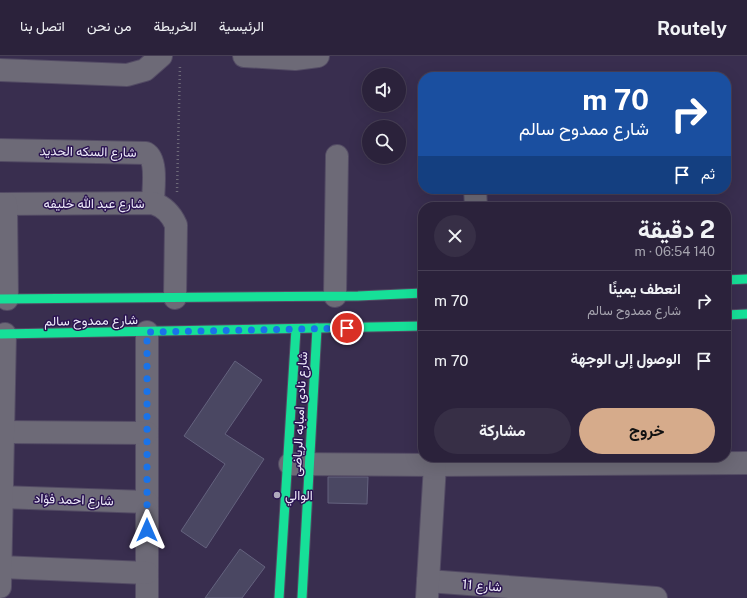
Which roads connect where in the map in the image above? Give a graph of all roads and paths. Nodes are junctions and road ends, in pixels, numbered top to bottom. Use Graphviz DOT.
graph roads {
  1 [pos="244,56"];
  2 [pos="318,56"];
  3 [pos="171,59"];
  4 [pos="0,70"];
  5 [pos="0,150"];
  6 [pos="337,156"];
  7 [pos="178,186"];
  8 [pos="153,203"];
  9 [pos="3,204"];
  10 [pos="747,279"];
  11 [pos="731,280"];
  12 [pos="418,293"];
  13 [pos="334,296"];
  14 [pos="175,298"];
  15 [pos="3,299"];
  16 [pos="747,314"];
  17 [pos="731,315"];
  18 [pos="418,326"];
  19 [pos="296,328"];
  20 [pos="317,328"];
  21 [pos="147,332"];
  22 [pos="2,334"];
  23 [pos="2,432"];
  24 [pos="147,432"];
  25 [pos="747,463"];
  26 [pos="288,464"];
  27 [pos="309,464"];
  28 [pos="435,466"];
  29 [pos="1,497"];
  30 [pos="147,502"];
  31 [pos="0,567"];
  32 [pos="147,573"];
  33 [pos="0,587"];
  34 [pos="427,589"];
  35 [pos="549,594"];
  36 [pos="147,598"];
  37 [pos="279,598"];
  38 [pos="302,598"];
  39 [pos="656,598"];
  1 -- 2 [label="street"];
  3 -- 4 [label="street"];
  3 -- 7 [label="path"];
  5 -- 8 [label="street, شارع السكه الحديد"];
  6 -- 13 [label="street"];
  8 -- 9 [label="street, شارع عبد الله خليفه"];
  8 -- 14 [label="street, شارع عبد الله خليفه"];
  9 -- 15 [label="street"];
  10 -- 11 [label="main road"];
  12 -- 13 [label="main road, شارع ممدوح سالم"];
  13 -- 14 [label="main road, شارع ممدوح سالم"];
  14 -- 15 [label="main road, شارع ممدوح سالم"];
  16 -- 17 [label="main road"];
  18 -- 20 [label="main road, شارع ممدوح سالم"];
  19 -- 20 [label="main road, شارع ممدوح سالم"];
  19 -- 21 [label="main road, شارع ممدوح سالم"];
  19 -- 26 [label="main road, شارع نادى امبابه الرياضى"];
  20 -- 27 [label="main road, شارع نادى امبابه الرياضى"];
  21 -- 22 [label="main road, شارع ممدوح سالم"];
  21 -- 24 [label="street"];
  22 -- 23 [label="street"];
  23 -- 24 [label="street"];
  23 -- 29 [label="street"];
  24 -- 30 [label="street"];
  25 -- 28 [label="street"];
  26 -- 27 [label="street"];
  26 -- 37 [label="main road, شارع نادى امبابه الرياضى"];
  27 -- 28 [label="street"];
  27 -- 38 [label="main road, شارع نادى امبابه الرياضى"];
  28 -- 34 [label="street"];
  29 -- 30 [label="street, شارع احمد فؤاد"];
  29 -- 31 [label="street"];
  30 -- 32 [label="street"];
  31 -- 32 [label="street"];
  31 -- 33 [label="street"];
  32 -- 36 [label="street"];
  34 -- 35 [label="street, شارع 11"];
  35 -- 39 [label="street, شارع 11"];
}
